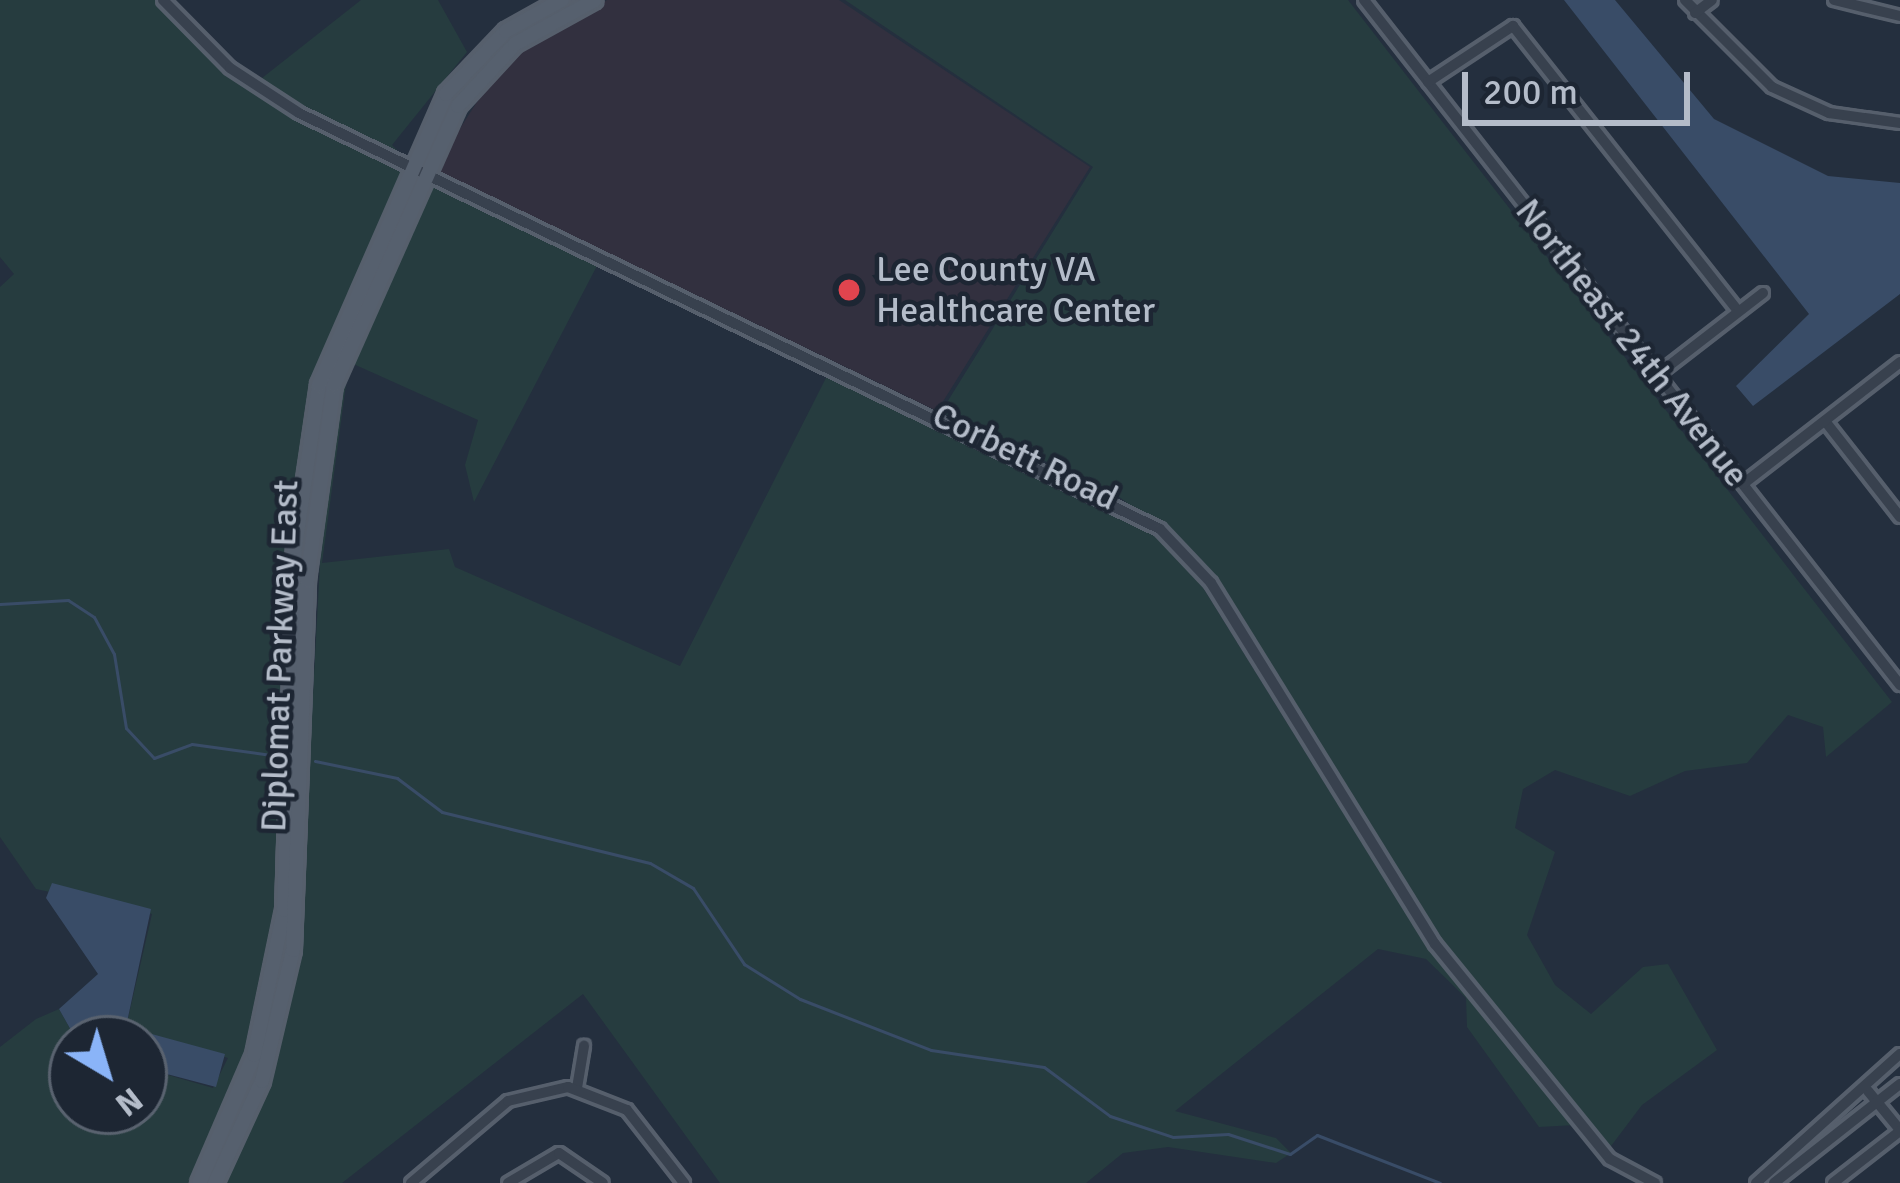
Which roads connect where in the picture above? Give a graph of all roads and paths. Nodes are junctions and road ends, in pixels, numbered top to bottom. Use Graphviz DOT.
graph roads {
  1 [pos="163,0"];
  2 [pos="562,0"];
  3 [pos="595,0"];
  4 [pos="1364,0"];
  5 [pos="1685,0"];
  6 [pos="1712,0"];
  7 [pos="1834,0"];
  8 [pos="579,4"];
  9 [pos="1695,13"];
  10 [pos="1900,16"];
  11 [pos="1428,82"];
  12 [pos="1900,123"];
  13 [pos="416,170"];
  14 [pos="1763,292"];
  15 [pos="1738,311"];
  16 [pos="1900,362"];
  17 [pos="1657,375"];
  18 [pos="1825,421"];
  19 [pos="1743,484"];
  20 [pos="1900,517"];
  21 [pos="1900,686"];
  22 [pos="584,1046"];
  23 [pos="1900,1054"];
  24 [pos="1900,1084"];
  25 [pos="577,1088"];
  26 [pos="1868,1091"];
  27 [pos="1878,1105"];
  28 [pos="237,1122"];
  29 [pos="1900,1131"];
  30 [pos="1655,1182"];
  31 [pos="199,1183"];
  32 [pos="215,1183"];
  33 [pos="411,1183"];
  34 [pos="508,1183"];
  35 [pos="603,1183"];
  36 [pos="684,1183"];
  37 [pos="1756,1183"];
  38 [pos="1774,1183"];
  39 [pos="1834,1183"];
  1 -- 13 [label="street, Corbett Road"];
  2 -- 13 [label="main road, Diplomat Parkway East"];
  3 -- 8 [label="main road, Diplomat Parkway East"];
  4 -- 11 [label="street, Northeast 24th Avenue"];
  5 -- 9 [label="street"];
  6 -- 9 [label="street"];
  7 -- 10 [label="street"];
  8 -- 13 [label="main road, Diplomat Parkway East"];
  9 -- 12 [label="street"];
  11 -- 15 [label="street"];
  11 -- 17 [label="street, Northeast 24th Avenue"];
  13 -- 28 [label="main road, Diplomat Parkway East"];
  13 -- 30 [label="street, Corbett Road"];
  14 -- 15 [label="street"];
  15 -- 17 [label="street"];
  16 -- 18 [label="street"];
  17 -- 19 [label="street, Northeast 24th Avenue"];
  18 -- 19 [label="street"];
  18 -- 20 [label="street"];
  19 -- 21 [label="street, Northeast 24th Avenue"];
  22 -- 25 [label="street"];
  23 -- 26 [label="street"];
  24 -- 27 [label="street"];
  25 -- 33 [label="street"];
  25 -- 36 [label="street"];
  26 -- 27 [label="street"];
  26 -- 37 [label="street"];
  27 -- 29 [label="street"];
  27 -- 38 [label="street"];
  28 -- 31 [label="main road, Diplomat Parkway East"];
  28 -- 32 [label="main road, Diplomat Parkway East"];
  29 -- 39 [label="street"];
  34 -- 35 [label="street"];
}
